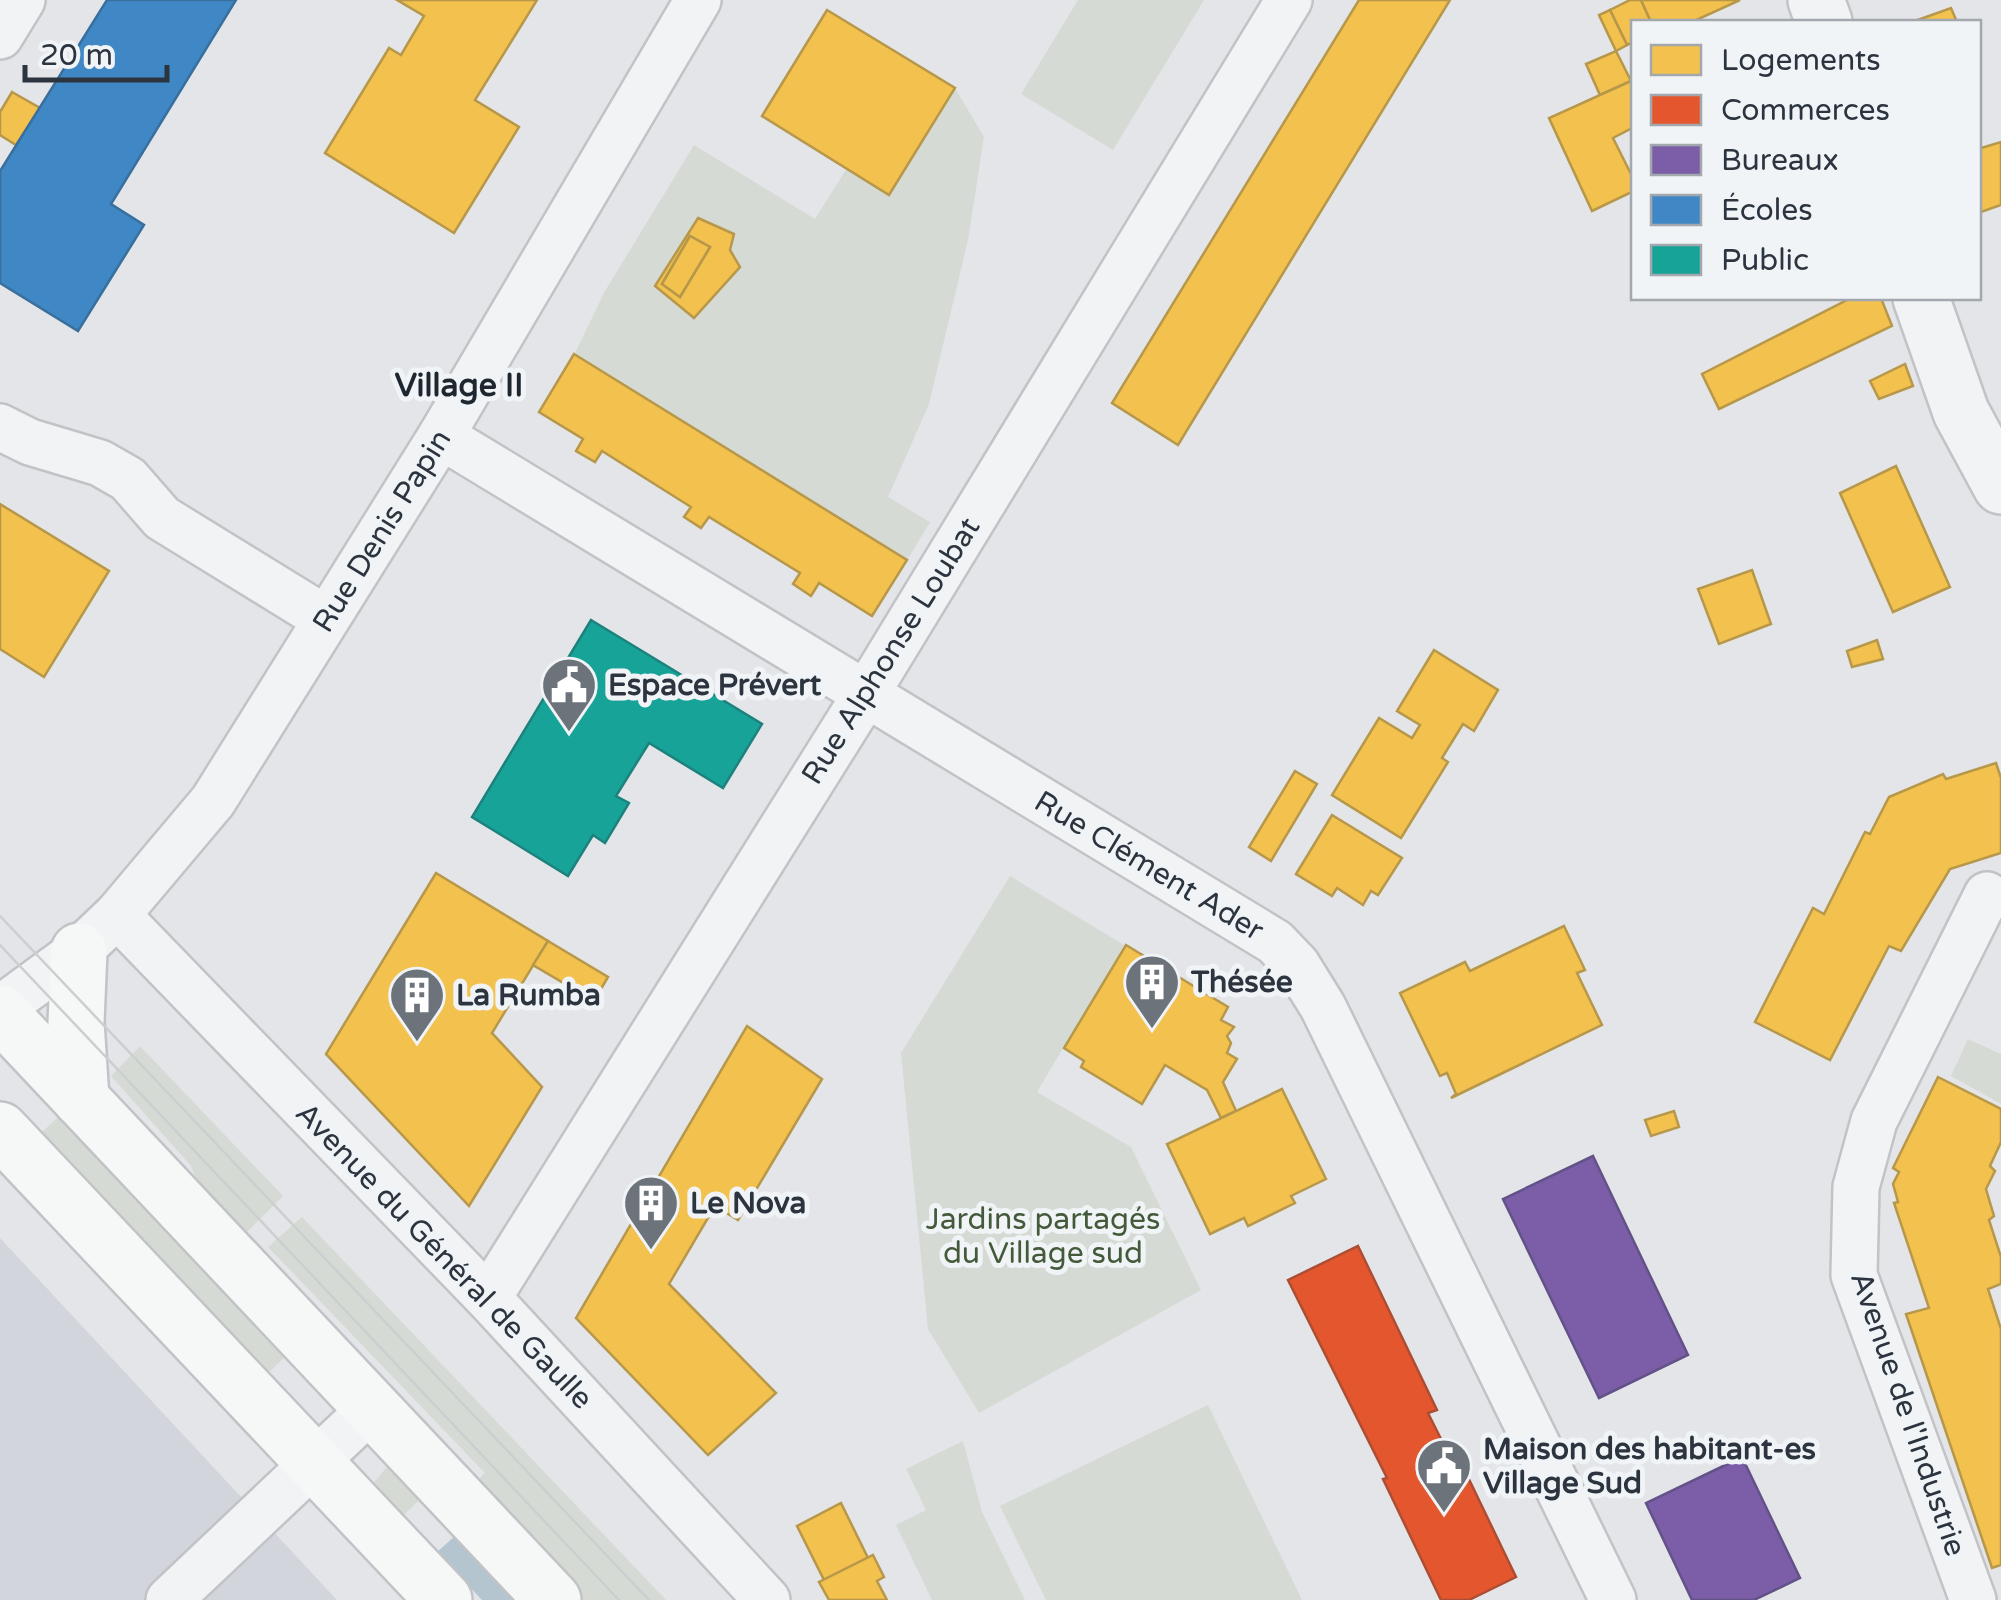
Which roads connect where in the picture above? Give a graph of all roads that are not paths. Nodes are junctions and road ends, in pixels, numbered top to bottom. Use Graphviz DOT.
graph roads {
  1 [pos="22,0"];
  2 [pos="698,0"];
  3 [pos="1289,0"];
  4 [pos="0,36"];
  5 [pos="1921,300"];
  6 [pos="0,427"];
  7 [pos="441,436"];
  8 [pos="2001,486"];
  9 [pos="326,619"];
  10 [pos="866,694"];
  11 [pos="1987,895"];
  12 [pos="98,933"];
  13 [pos="0,1011"];
  14 [pos="81,1099"];
  15 [pos="0,1130"];
  16 [pos="488,1298"];
  17 [pos="373,1407"];
  18 [pos="315,1462"];
  19 [pos="169,1600"];
  20 [pos="444,1600"];
  21 [pos="554,1600"];
  22 [pos="767,1600"];
  23 [pos="1613,1600"];
  24 [pos="1973,1600"];
  1 -- 4 [label="street"];
  2 -- 7 [label="street, Rue Denis Papin"];
  3 -- 10 [label="street, Rue Alphonse Loubat"];
  5 -- 8 [label="street"];
  6 -- 9 [label="street"];
  7 -- 9 [label="street, Rue Denis Papin"];
  7 -- 10 [label="street, Rue Clément Ader"];
  9 -- 12 [label="street, Rue Denis Papin"];
  10 -- 16 [label="street, Rue Alphonse Loubat"];
  10 -- 23 [label="street, Rue Clément Ader"];
  11 -- 24 [label="street, Avenue de l'Industrie"];
  12 -- 13 [label="street, Rue Denis Papin"];
  12 -- 14 [label="main road"];
  12 -- 16 [label="street, Avenue du Général de Gaulle"];
  13 -- 14 [label="main road"];
  14 -- 17 [label="main road"];
  15 -- 18 [label="main road"];
  16 -- 22 [label="street, Avenue du Général de Gaulle"];
  17 -- 18 [label="street"];
  17 -- 21 [label="main road"];
  18 -- 19 [label="street"];
  18 -- 20 [label="main road"];
}
